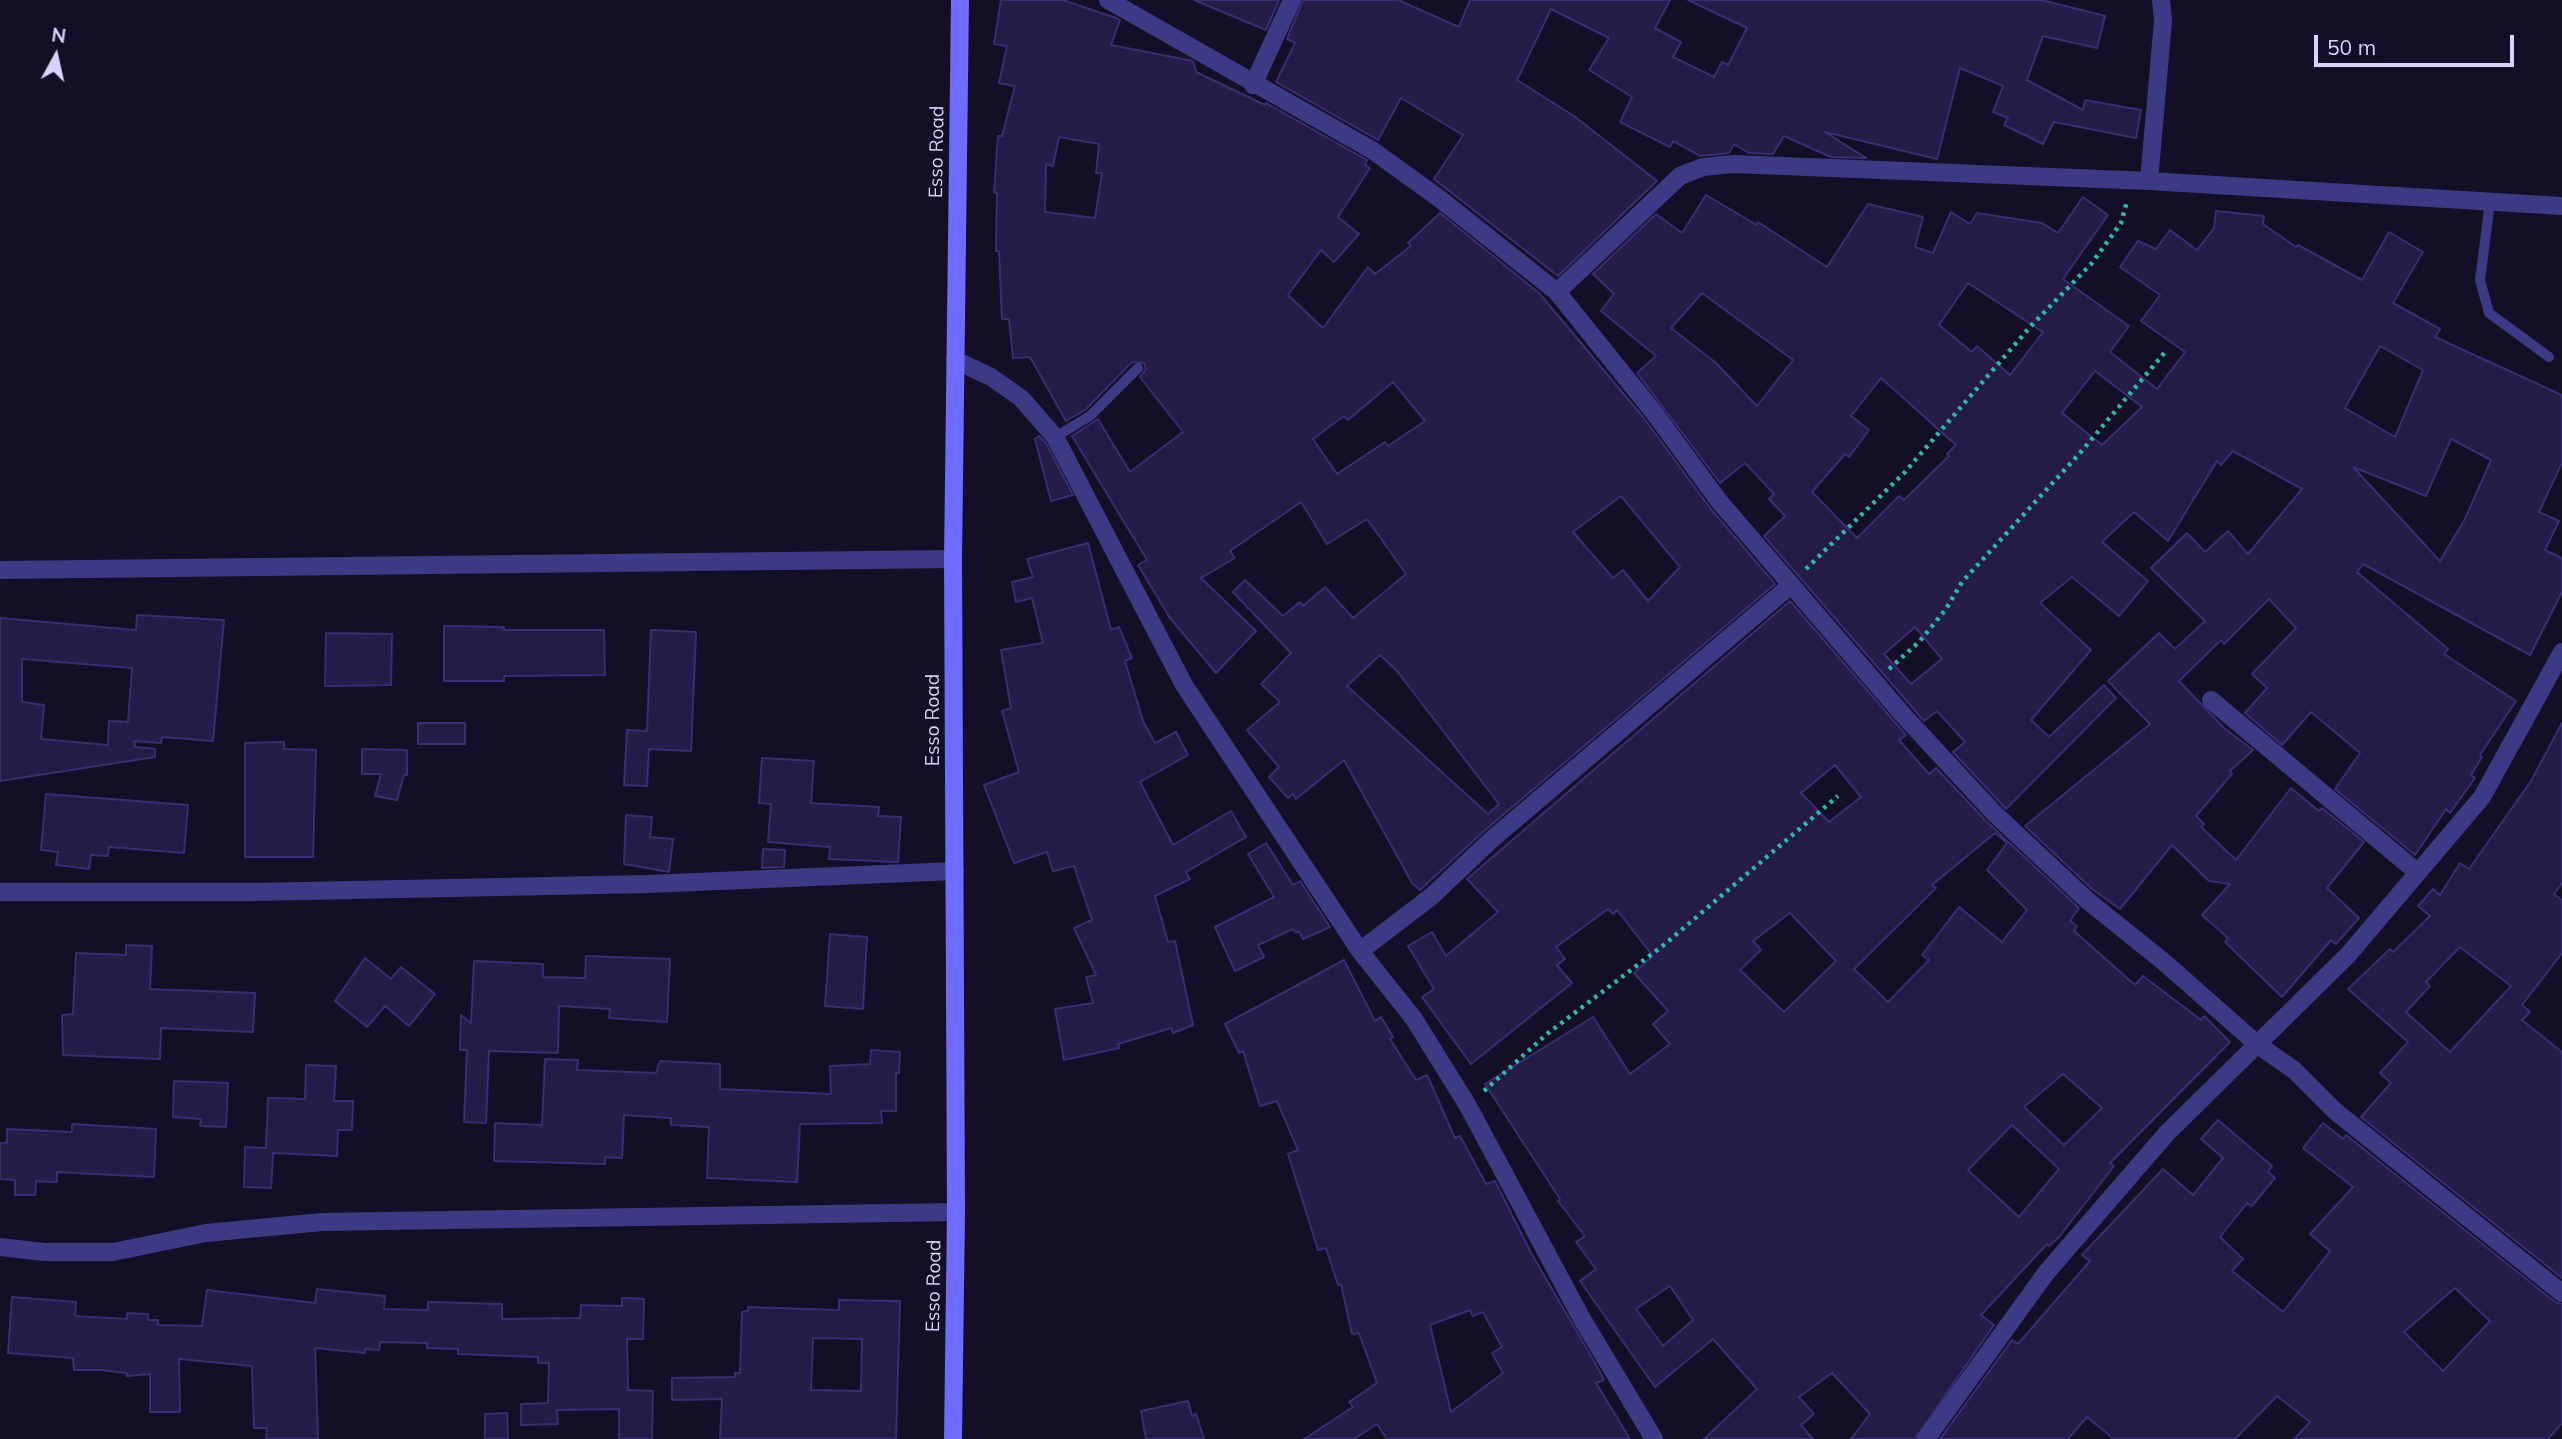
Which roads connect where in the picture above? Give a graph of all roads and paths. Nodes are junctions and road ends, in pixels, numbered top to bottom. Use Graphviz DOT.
graph roads {
  1 [pos="960,0"];
  2 [pos="1108,0"];
  3 [pos="1292,0"];
  4 [pos="2161,0"];
  5 [pos="1253,85"];
  6 [pos="2141,182"];
  7 [pos="2490,202"];
  8 [pos="2562,206"];
  9 [pos="1557,292"];
  10 [pos="2166,351"];
  11 [pos="2549,357"];
  12 [pos="955,360"];
  13 [pos="1138,368"];
  14 [pos="1055,437"];
  15 [pos="953,559"];
  16 [pos="0,570"];
  17 [pos="1791,585"];
  18 [pos="2562,652"];
  19 [pos="1875,681"];
  20 [pos="2211,700"];
  21 [pos="1838,796"];
  22 [pos="955,871"];
  23 [pos="2417,872"];
  24 [pos="0,892"];
  25 [pos="1360,951"];
  26 [pos="2258,1045"];
  27 [pos="1468,1106"];
  28 [pos="956,1212"];
  29 [pos="0,1248"];
  30 [pos="2562,1293"];
  31 [pos="953,1439"];
  32 [pos="1654,1439"];
  33 [pos="1926,1439"];
  1 -- 12 [label="street, Esso Road"];
  2 -- 5 [label="street"];
  3 -- 5 [label="street"];
  4 -- 6 [label="street"];
  5 -- 9 [label="street"];
  6 -- 7 [label="street"];
  6 -- 9 [label="street"];
  6 -- 17 [label="path"];
  7 -- 8 [label="street"];
  7 -- 11 [label="lane"];
  9 -- 17 [label="street"];
  10 -- 19 [label="path"];
  12 -- 14 [label="street"];
  12 -- 15 [label="street, Esso Road"];
  13 -- 14 [label="lane"];
  14 -- 25 [label="street"];
  15 -- 16 [label="street"];
  15 -- 22 [label="street, Esso Road"];
  17 -- 19 [label="street"];
  17 -- 25 [label="street"];
  18 -- 23 [label="street"];
  19 -- 26 [label="street"];
  20 -- 23 [label="street"];
  21 -- 27 [label="path"];
  22 -- 24 [label="street"];
  22 -- 28 [label="street, Esso Road"];
  23 -- 26 [label="street"];
  25 -- 27 [label="street"];
  26 -- 30 [label="street"];
  26 -- 33 [label="street"];
  27 -- 32 [label="street"];
  28 -- 29 [label="street"];
  28 -- 31 [label="street, Esso Road"];
}
